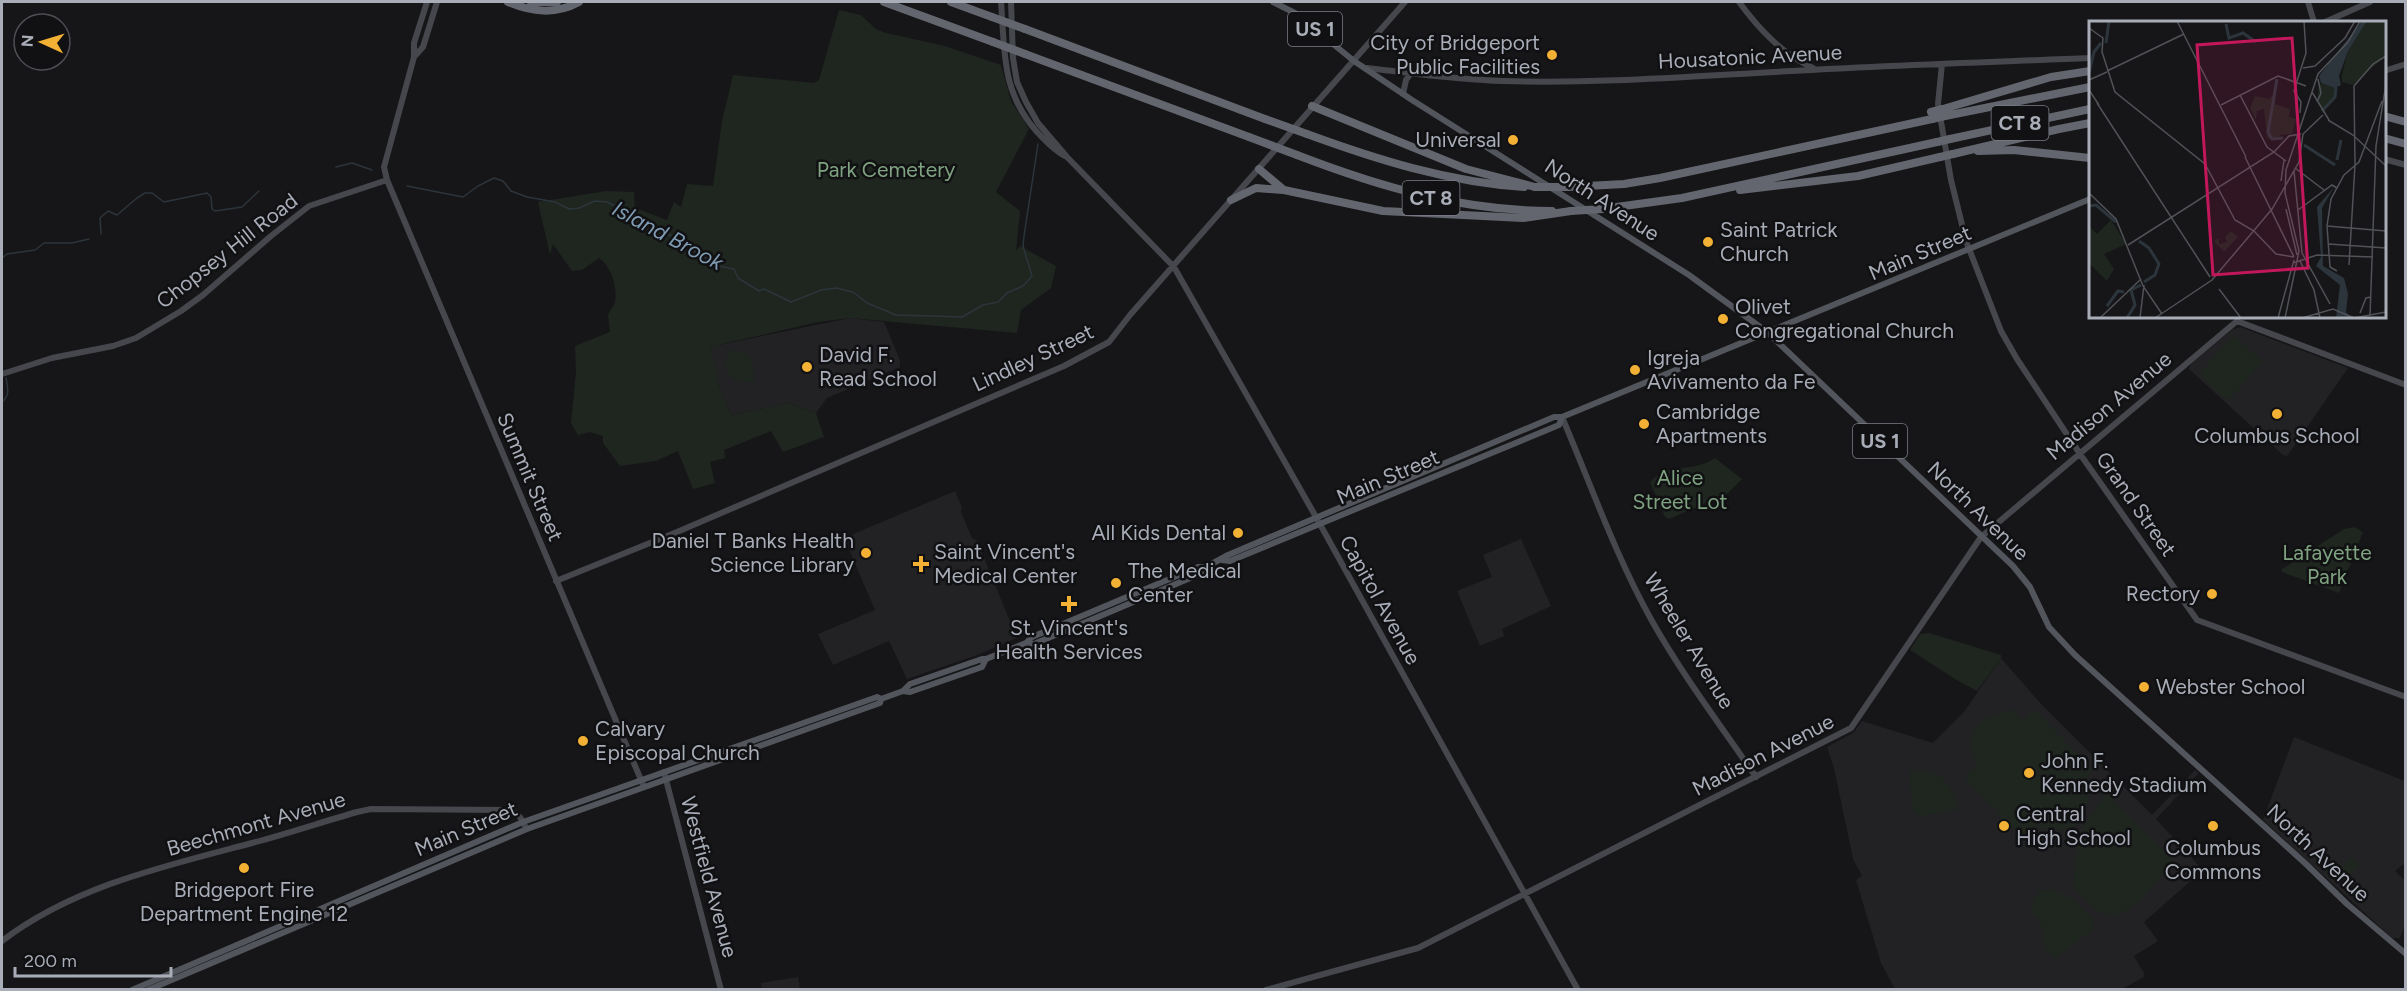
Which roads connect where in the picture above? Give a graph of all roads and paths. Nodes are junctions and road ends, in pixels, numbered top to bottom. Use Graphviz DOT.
graph roads {
  1 [pos="427,2"];
  2 [pos="437,2"];
  3 [pos="508,2"];
  4 [pos="532,2"];
  5 [pos="556,2"];
  6 [pos="579,2"];
  7 [pos="884,2"];
  8 [pos="951,2"];
  9 [pos="1001,2"];
  10 [pos="1011,2"];
  11 [pos="1274,2"];
  12 [pos="1405,2"];
  13 [pos="1739,2"];
  14 [pos="2308,2"];
  15 [pos="2370,2"];
  16 [pos="2314,21"];
  17 [pos="2327,21"];
  18 [pos="414,57"];
  19 [pos="2089,58"];
  20 [pos="1354,61"];
  21 [pos="1942,64"];
  22 [pos="2406,64"];
  23 [pos="1367,68"];
  24 [pos="1816,69"];
  25 [pos="2089,71"];
  26 [pos="2386,72"];
  27 [pos="1411,73"];
  28 [pos="2089,87"];
  29 [pos="1403,94"];
  30 [pos="1312,106"];
  31 [pos="2089,109"];
  32 [pos="1944,112"];
  33 [pos="2386,116"];
  34 [pos="2406,122"];
  35 [pos="2089,123"];
  36 [pos="2386,138"];
  37 [pos="2406,144"];
  38 [pos="1953,154"];
  39 [pos="1066,157"];
  40 [pos="2089,158"];
  41 [pos="2386,159"];
  42 [pos="2406,165"];
  43 [pos="1259,169"];
  44 [pos="387,180"];
  45 [pos="1535,187"];
  46 [pos="1284,190"];
  47 [pos="1700,194"];
  48 [pos="1231,200"];
  49 [pos="2089,200"];
  50 [pos="1571,211"];
  51 [pos="1969,250"];
  52 [pos="1174,267"];
  53 [pos="2237,319"];
  54 [pos="1767,332"];
  55 [pos="2,374"];
  56 [pos="2406,385"];
  57 [pos="1562,417"];
  58 [pos="2080,454"];
  59 [pos="1317,521"];
  60 [pos="1981,537"];
  61 [pos="556,581"];
  62 [pos="2406,697"];
  63 [pos="665,776"];
  64 [pos="1756,777"];
  65 [pos="643,784"];
  66 [pos="523,822"];
  67 [pos="527,829"];
  68 [pos="1525,894"];
  69 [pos="2,941"];
  70 [pos="2406,954"];
  71 [pos="132,990"];
  72 [pos="148,990"];
  73 [pos="721,990"];
  74 [pos="1266,990"];
  75 [pos="1578,990"];
  1 -- 18 [label="main road"];
  2 -- 18 [label="main road"];
  3 -- 6 [label="highway"];
  4 -- 5 [label="highway"];
  7 -- 50 [label="highway, CT 8, bridge"];
  8 -- 45 [label="highway, CT 8, bridge"];
  9 -- 39 [label="main road, Capitol Avenue"];
  10 -- 39 [label="main road, Capitol Avenue"];
  11 -- 20 [label="main road, North Avenue / US 1"];
  12 -- 20 [label="main road, Lindley Street"];
  13 -- 24 [label="main road"];
  14 -- 16 [label="main road"];
  15 -- 17 [label="main road"];
  18 -- 44 [label="main road"];
  19 -- 21 [label="main road, Housatonic Avenue"];
  20 -- 23 [label="main road, North Avenue / US 1"];
  20 -- 30 [label="main road, Lindley Street"];
  21 -- 24 [label="main road, Housatonic Avenue"];
  21 -- 51 [label="main road, Grand Street"];
  22 -- 26 [label="main road"];
  23 -- 27 [label="main road, Housatonic Avenue"];
  23 -- 29 [label="main road, North Avenue / US 1"];
  24 -- 27 [label="main road, Housatonic Avenue"];
  25 -- 32 [label="highway"];
  27 -- 29 [label="main road"];
  28 -- 32 [label="highway, CT 8"];
  29 -- 54 [label="main road, North Avenue / US 1"];
  30 -- 43 [label="main road, Lindley Street"];
  30 -- 45 [label="highway"];
  31 -- 47 [label="highway, CT 8, bridge"];
  32 -- 45 [label="highway, CT 8, bridge"];
  33 -- 34 [label="highway"];
  35 -- 38 [label="highway"];
  36 -- 37 [label="highway"];
  38 -- 40 [label="highway"];
  38 -- 47 [label="highway, bridge"];
  39 -- 52 [label="main road, Capitol Avenue"];
  41 -- 42 [label="main road"];
  43 -- 46 [label="highway"];
  43 -- 48 [label="main road, Lindley Street"];
  44 -- 55 [label="main road, Chopsey Hill Road"];
  44 -- 61 [label="main road, Summit Street"];
  46 -- 48 [label="highway"];
  46 -- 50 [label="highway"];
  47 -- 50 [label="highway, CT 8, bridge"];
  48 -- 52 [label="main road, Lindley Street"];
  49 -- 51 [label="main road, Main Street"];
  51 -- 54 [label="main road, Main Street"];
  51 -- 58 [label="main road, Grand Street"];
  52 -- 59 [label="main road, Capitol Avenue"];
  52 -- 61 [label="main road, Lindley Street"];
  53 -- 56 [label="main road"];
  53 -- 58 [label="main road, Madison Avenue"];
  54 -- 57 [label="main road, Main Street"];
  54 -- 60 [label="main road, North Avenue / US 1"];
  57 -- 59 [label="main road, Main Street"];
  57 -- 64 [label="main road, Wheeler Avenue"];
  58 -- 60 [label="main road, Madison Avenue"];
  58 -- 62 [label="main road, Grand Street"];
  59 -- 63 [label="main road, Main Street"];
  59 -- 68 [label="main road, Capitol Avenue"];
  60 -- 64 [label="main road, Madison Avenue"];
  60 -- 70 [label="main road, North Avenue / US 1"];
  61 -- 65 [label="main road, Summit Street"];
  63 -- 65 [label="main road, Main Street"];
  63 -- 73 [label="main road, Westfield Avenue"];
  64 -- 68 [label="main road, Madison Avenue"];
  65 -- 66 [label="main road, Main Street"];
  65 -- 67 [label="main road, Main Street"];
  66 -- 67 [label="main road"];
  66 -- 69 [label="main road, Beechmont Avenue"];
  66 -- 71 [label="main road, Main Street"];
  67 -- 72 [label="main road, Main Street"];
  68 -- 74 [label="main road, Madison Avenue"];
  68 -- 75 [label="main road, Capitol Avenue"];
}
